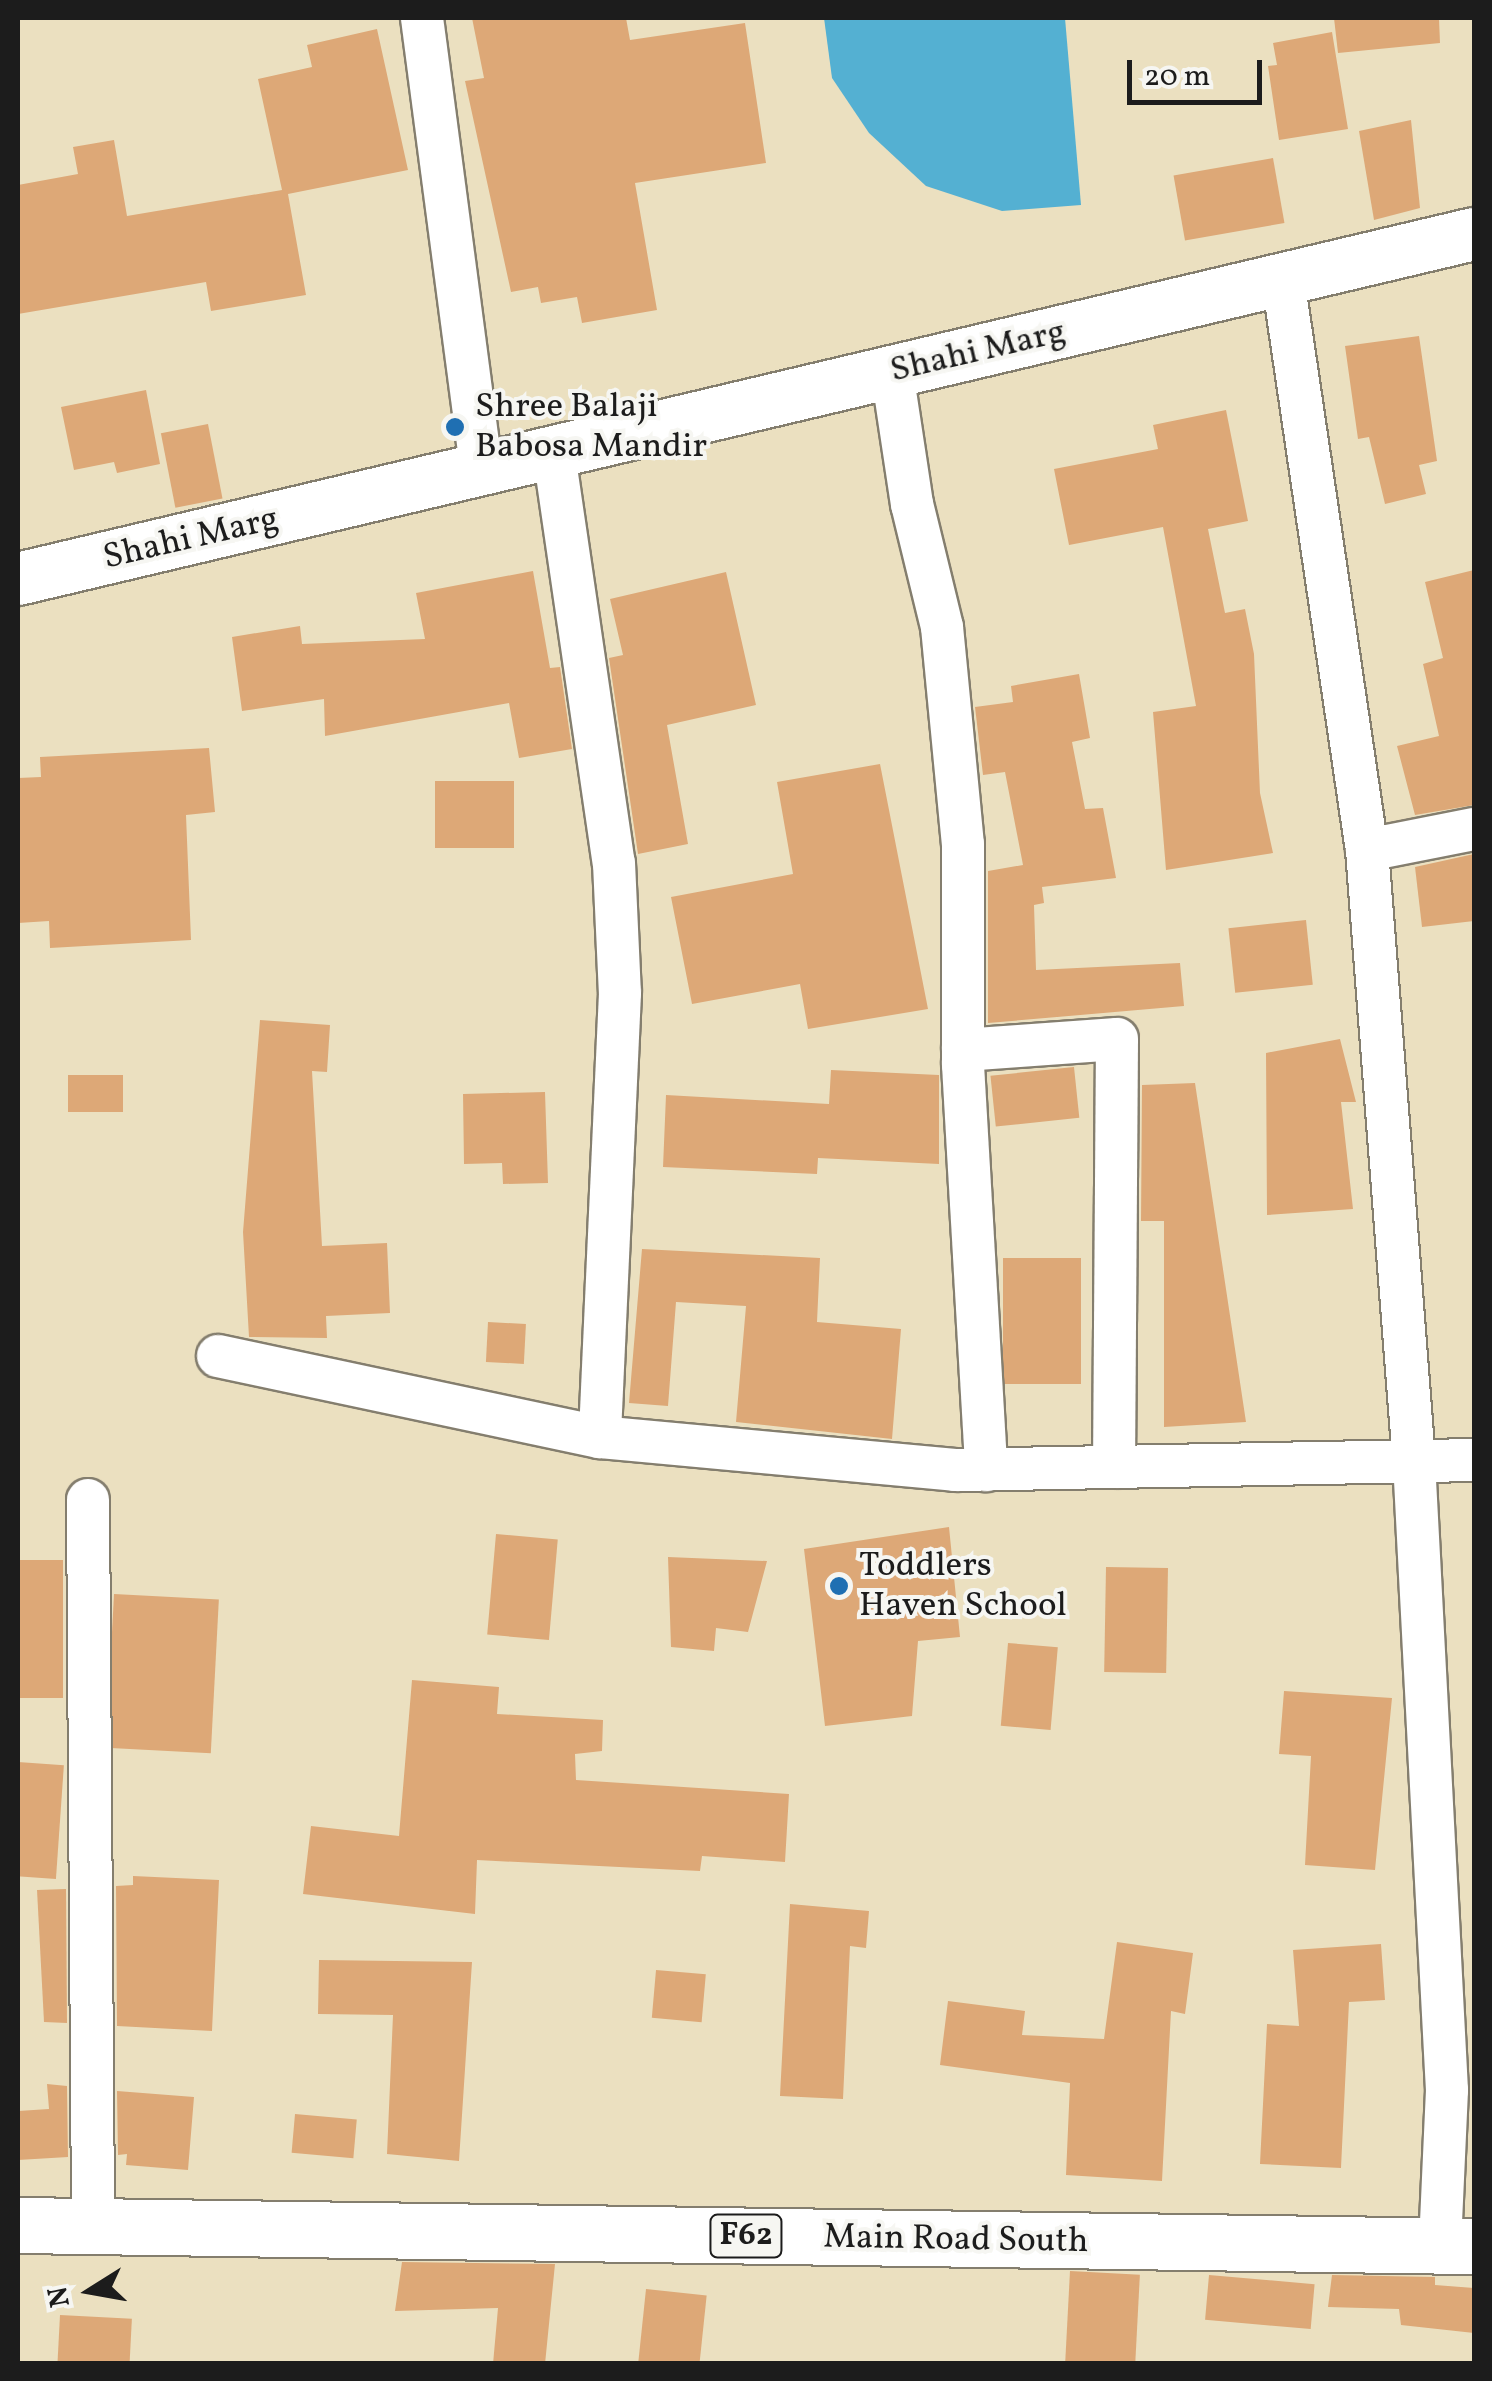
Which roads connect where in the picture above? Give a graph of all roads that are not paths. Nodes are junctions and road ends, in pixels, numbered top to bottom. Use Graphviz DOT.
graph roads {
  1 [pos="422,18"];
  2 [pos="1474,234"];
  3 [pos="1283,280"];
  4 [pos="892,372"];
  5 [pos="554,454"];
  6 [pos="482,473"];
  7 [pos="18,579"];
  8 [pos="1474,829"];
  9 [pos="1367,850"];
  10 [pos="964,1050"];
  11 [pos="218,1356"];
  12 [pos="600,1437"];
  13 [pos="1474,1460"];
  14 [pos="1414,1461"];
  15 [pos="1114,1467"];
  16 [pos="986,1470"];
  17 [pos="88,1500"];
  18 [pos="18,2225"];
  19 [pos="93,2225"];
  20 [pos="1457,2245"];
  1 -- 6 [label="street"];
  2 -- 3 [label="street, Shahi Marg"];
  3 -- 4 [label="street, Shahi Marg"];
  3 -- 9 [label="street"];
  4 -- 5 [label="street, Shahi Marg"];
  4 -- 10 [label="street"];
  5 -- 6 [label="street, Shahi Marg"];
  5 -- 12 [label="street"];
  6 -- 7 [label="street, Shahi Marg"];
  8 -- 9 [label="street"];
  9 -- 14 [label="street"];
  10 -- 15 [label="street"];
  10 -- 16 [label="street"];
  11 -- 12 [label="street"];
  12 -- 16 [label="street"];
  13 -- 14 [label="street"];
  14 -- 15 [label="street"];
  14 -- 20 [label="street"];
  15 -- 16 [label="street"];
  17 -- 19 [label="street"];
  18 -- 19 [label="main road, Main Road South / F62"];
  19 -- 20 [label="main road, Main Road South / F62"];
}
